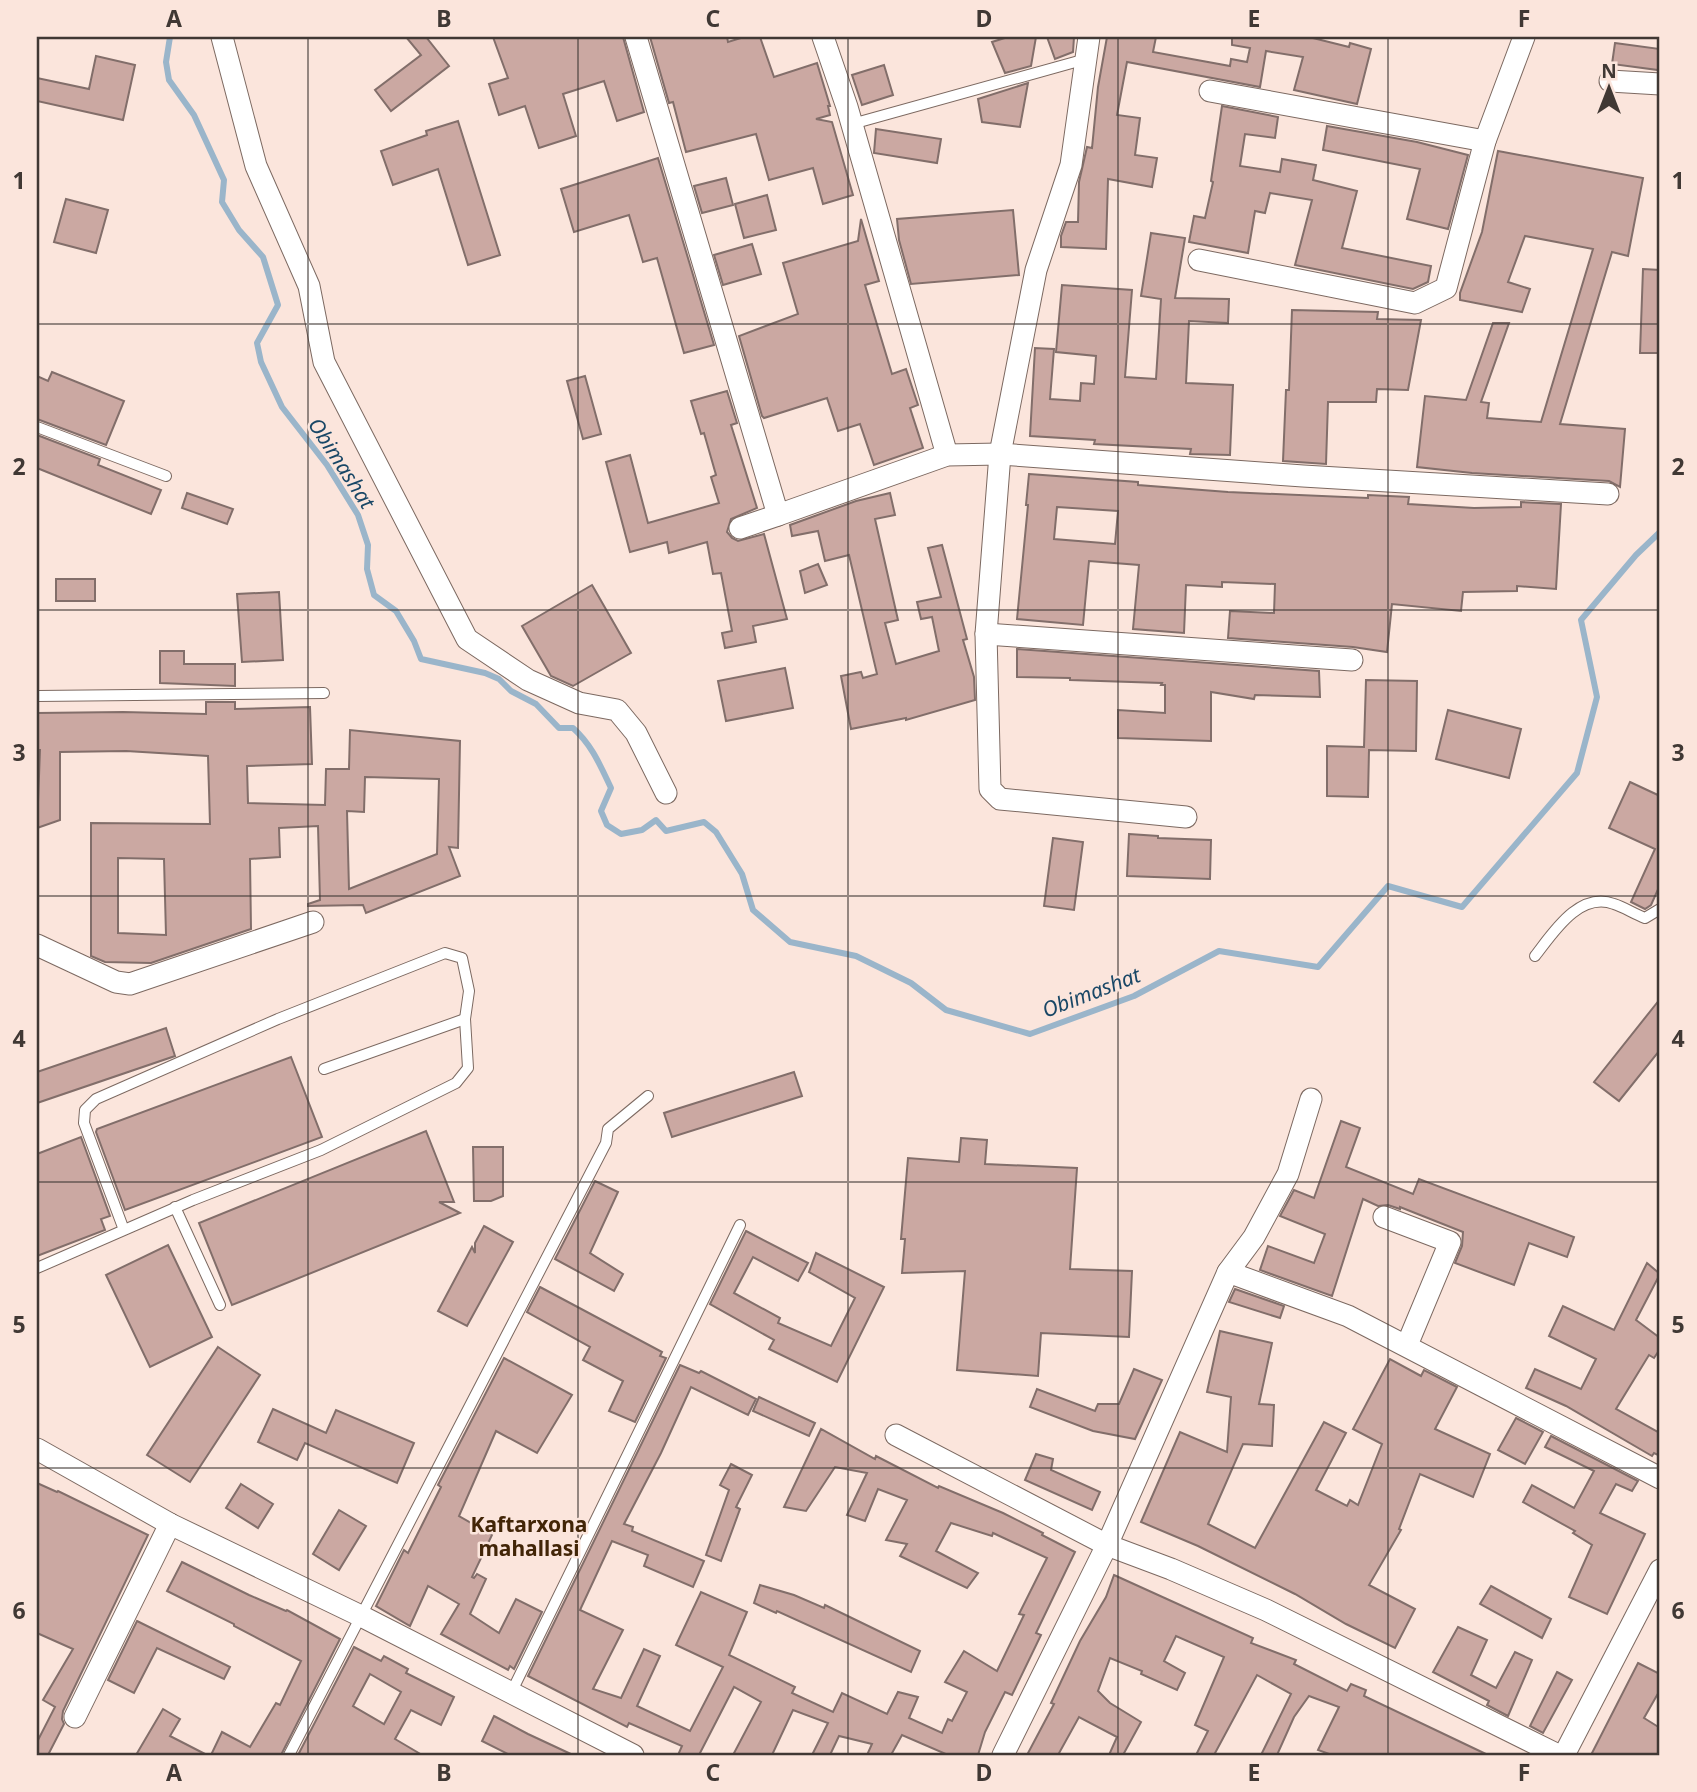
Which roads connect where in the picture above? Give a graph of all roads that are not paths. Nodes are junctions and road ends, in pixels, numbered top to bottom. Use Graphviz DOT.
graph roads {
  1 [pos="222,37"];
  2 [pos="636,37"];
  3 [pos="823,37"];
  4 [pos="1089,37"];
  5 [pos="1524,37"];
  6 [pos="1086,59"];
  7 [pos="1610,81"];
  8 [pos="1660,84"];
  9 [pos="1210,91"];
  10 [pos="852,124"];
  11 [pos="1485,141"];
  12 [pos="1199,260"];
  13 [pos="37,427"];
  14 [pos="1000,454"];
  15 [pos="947,455"];
  16 [pos="166,476"];
  17 [pos="1608,494"];
  18 [pos="778,515"];
  19 [pos="740,528"];
  20 [pos="986,634"];
  21 [pos="1352,660"];
  22 [pos="324,693"];
  23 [pos="37,696"];
  24 [pos="666,793"];
  25 [pos="1186,817"];
  26 [pos="1660,909"];
  27 [pos="313,922"];
  28 [pos="37,945"];
  29 [pos="1535,956"];
  30 [pos="465,1019"];
  31 [pos="324,1069"];
  32 [pos="648,1096"];
  33 [pos="1311,1099"];
  34 [pos="175,1208"];
  35 [pos="1384,1217"];
  36 [pos="740,1224"];
  37 [pos="124,1230"];
  38 [pos="37,1268"];
  39 [pos="1228,1272"];
  40 [pos="220,1305"];
  41 [pos="1407,1345"];
  42 [pos="896,1435"];
  43 [pos="37,1449"];
  44 [pos="1660,1478"];
  45 [pos="170,1524"];
  46 [pos="1107,1545"];
  47 [pos="1660,1570"];
  48 [pos="363,1617"];
  49 [pos="511,1693"];
  50 [pos="75,1717"];
  51 [pos="628,1754"];
  52 [pos="289,1755"];
  53 [pos="1003,1755"];
  54 [pos="1558,1755"];
  55 [pos="1564,1755"];
  1 -- 24 [label="street"];
  2 -- 18 [label="street"];
  3 -- 10 [label="street"];
  4 -- 6 [label="street"];
  5 -- 11 [label="street"];
  6 -- 10 [label="lane"];
  6 -- 14 [label="street"];
  7 -- 8 [label="street"];
  9 -- 11 [label="street"];
  10 -- 15 [label="street"];
  11 -- 12 [label="street"];
  13 -- 16 [label="lane"];
  14 -- 15 [label="street"];
  14 -- 17 [label="street"];
  14 -- 20 [label="street"];
  15 -- 18 [label="street"];
  18 -- 19 [label="street"];
  20 -- 21 [label="street"];
  20 -- 25 [label="street"];
  22 -- 23 [label="lane"];
  26 -- 29 [label="lane"];
  27 -- 28 [label="street"];
  30 -- 31 [label="lane"];
  30 -- 34 [label="lane"];
  30 -- 37 [label="lane"];
  32 -- 48 [label="lane"];
  33 -- 39 [label="street"];
  34 -- 37 [label="lane"];
  34 -- 40 [label="lane"];
  35 -- 41 [label="street"];
  36 -- 49 [label="lane"];
  37 -- 38 [label="lane"];
  39 -- 41 [label="street"];
  39 -- 46 [label="street"];
  41 -- 44 [label="street"];
  42 -- 46 [label="street"];
  43 -- 45 [label="street"];
  45 -- 48 [label="street"];
  45 -- 50 [label="street"];
  46 -- 53 [label="street"];
  46 -- 54 [label="street"];
  47 -- 55 [label="street"];
  48 -- 49 [label="street"];
  48 -- 52 [label="lane"];
  49 -- 51 [label="street"];
}
